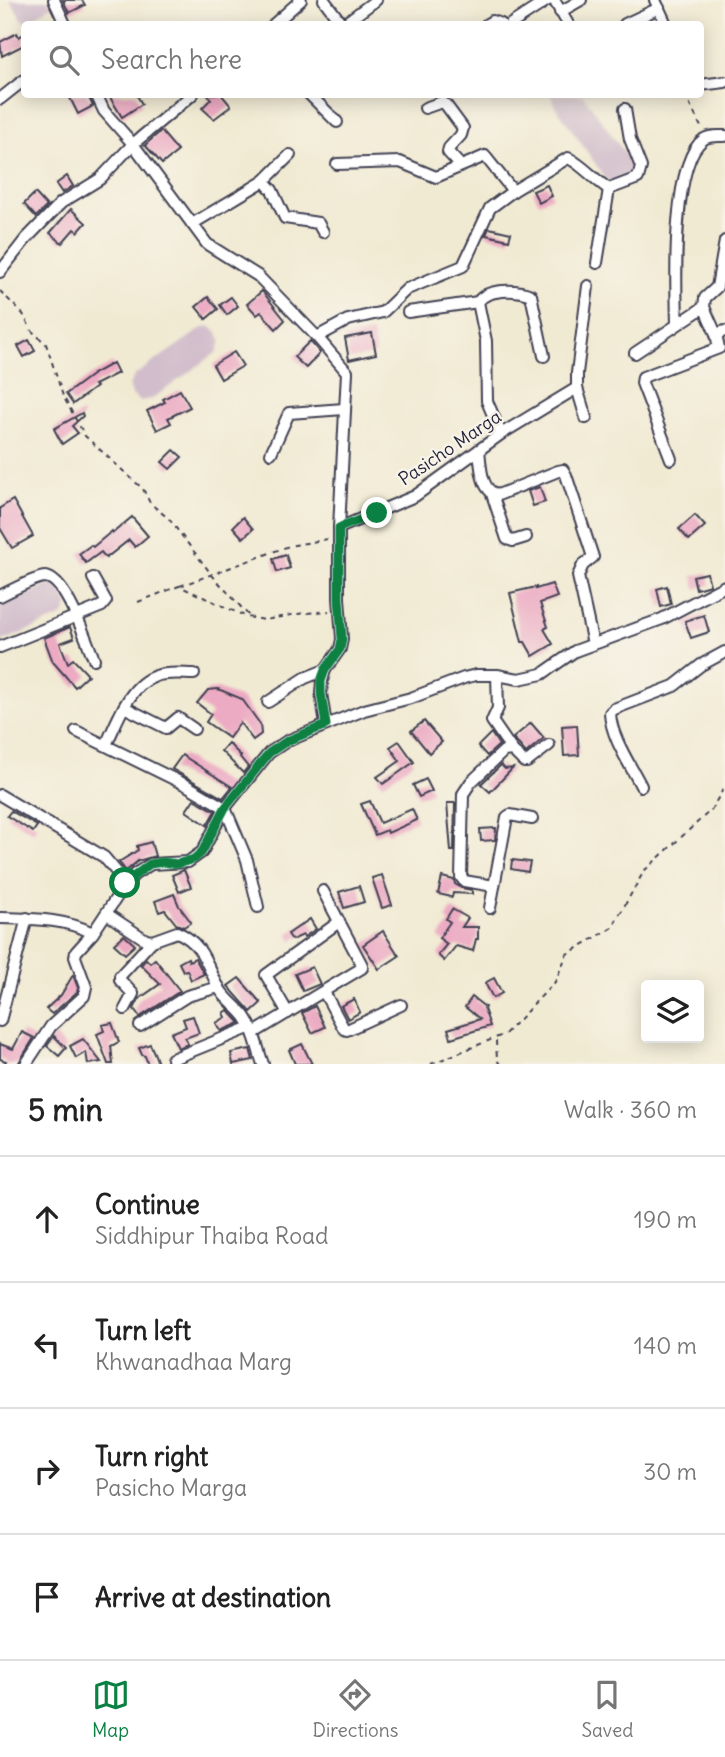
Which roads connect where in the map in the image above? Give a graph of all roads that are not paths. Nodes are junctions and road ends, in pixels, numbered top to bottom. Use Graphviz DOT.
graph roads {
  1 [pos="54,0"];
  2 [pos="301,0"];
  3 [pos="324,0"];
  4 [pos="376,0"];
  5 [pos="548,0"];
  6 [pos="554,0"];
  7 [pos="581,0"];
  8 [pos="657,4"];
  9 [pos="560,12"];
  10 [pos="64,21"];
  11 [pos="277,21"];
  12 [pos="341,21"];
  13 [pos="347,21"];
  14 [pos="516,21"];
  15 [pos="566,21"];
  16 [pos="630,21"];
  17 [pos="665,21"];
  18 [pos="21,82"];
  19 [pos="725,82"];
  20 [pos="704,85"];
  21 [pos="98,98"];
  22 [pos="188,98"];
  23 [pos="313,98"];
  24 [pos="0,99"];
  25 [pos="425,108"];
  26 [pos="625,109"];
  27 [pos="337,122"];
  28 [pos="725,136"];
  29 [pos="133,144"];
  30 [pos="290,155"];
  31 [pos="337,164"];
  32 [pos="460,165"];
  33 [pos="264,181"];
  34 [pos="609,189"];
  35 [pos="513,191"];
  36 [pos="192,224"];
  37 [pos="323,232"];
  38 [pos="725,241"];
  39 [pos="597,262"];
  40 [pos="0,272"];
  41 [pos="588,286"];
  42 [pos="478,302"];
  43 [pos="704,307"];
  44 [pos="408,312"];
  45 [pos="677,323"];
  46 [pos="721,332"];
  47 [pos="317,337"];
  48 [pos="635,353"];
  49 [pos="544,356"];
  50 [pos="577,387"];
  51 [pos="344,410"];
  52 [pos="586,418"];
  53 [pos="501,434"];
  54 [pos="479,450"];
  55 [pos="271,453"];
  56 [pos="671,459"];
  57 [pos="492,494"];
  58 [pos="339,533"];
  59 [pos="526,537"];
  60 [pos="93,578"];
  61 [pos="724,590"];
  62 [pos="0,596"];
  63 [pos="75,617"];
  64 [pos="593,644"];
  65 [pos="0,647"];
  66 [pos="725,652"];
  67 [pos="94,659"];
  68 [pos="325,670"];
  69 [pos="194,674"];
  70 [pos="497,675"];
  71 [pos="268,702"];
  72 [pos="124,707"];
  73 [pos="326,725"];
  74 [pos="194,729"];
  75 [pos="76,731"];
  76 [pos="106,745"];
  77 [pos="549,745"];
  78 [pos="512,750"];
  79 [pos="641,786"];
  80 [pos="0,795"];
  81 [pos="225,808"];
  82 [pos="533,819"];
  83 [pos="125,883"];
  84 [pos="494,886"];
  85 [pos="323,891"];
  86 [pos="258,907"];
  87 [pos="489,908"];
  88 [pos="107,914"];
  89 [pos="0,918"];
  90 [pos="27,918"];
  91 [pos="339,922"];
  92 [pos="93,933"];
  93 [pos="152,941"];
  94 [pos="219,987"];
  95 [pos="324,992"];
  96 [pos="401,1005"];
  97 [pos="125,1009"];
  98 [pos="288,1013"];
  99 [pos="0,1021"];
  100 [pos="140,1026"];
  101 [pos="253,1030"];
  102 [pos="172,1059"];
  103 [pos="26,1064"];
  104 [pos="263,1064"];
  1 -- 10 [label="street"];
  2 -- 11 [label="street"];
  3 -- 12 [label="street"];
  4 -- 13 [label="street"];
  5 -- 14 [label="street"];
  6 -- 9 [label="street"];
  7 -- 9 [label="street"];
  8 -- 16 [label="street"];
  8 -- 17 [label="street"];
  9 -- 15 [label="street"];
  18 -- 24 [label="street"];
  19 -- 20 [label="street"];
  21 -- 29 [label="street"];
  22 -- 29 [label="street"];
  23 -- 27 [label="street"];
  25 -- 32 [label="street"];
  26 -- 34 [label="street"];
  28 -- 45 [label="street"];
  29 -- 36 [label="street"];
  29 -- 40 [label="street"];
  30 -- 33 [label="street"];
  31 -- 32 [label="street"];
  32 -- 35 [label="street"];
  33 -- 36 [label="street"];
  33 -- 37 [label="street"];
  34 -- 35 [label="street"];
  34 -- 39 [label="street"];
  35 -- 47 [label="street"];
  36 -- 47 [label="street"];
  38 -- 43 [label="street"];
  41 -- 50 [label="street"];
  42 -- 44 [label="street"];
  42 -- 49 [label="street"];
  42 -- 53 [label="street"];
  43 -- 45 [label="street"];
  43 -- 46 [label="street"];
  45 -- 48 [label="street"];
  46 -- 56 [label="street"];
  47 -- 51 [label="street"];
  50 -- 52 [label="street"];
  50 -- 53 [label="street, Pasicho Marga"];
  51 -- 55 [label="street"];
  51 -- 58 [label="street"];
  53 -- 54 [label="street, Pasicho Marga"];
  54 -- 57 [label="street"];
  54 -- 58 [label="street, Pasicho Marga"];
  57 -- 59 [label="street"];
  57 -- 64 [label="street"];
  58 -- 68 [label="street"];
  60 -- 63 [label="street"];
  61 -- 64 [label="street"];
  62 -- 63 [label="street"];
  63 -- 65 [label="street"];
  63 -- 67 [label="street"];
  64 -- 70 [label="street"];
  66 -- 79 [label="street"];
  68 -- 71 [label="street"];
  68 -- 73 [label="street"];
  69 -- 72 [label="street"];
  70 -- 73 [label="street"];
  70 -- 78 [label="street"];
  72 -- 74 [label="street"];
  72 -- 76 [label="street"];
  73 -- 81 [label="street"];
  75 -- 76 [label="street"];
  76 -- 81 [label="street"];
  77 -- 78 [label="street"];
  78 -- 84 [label="street"];
  80 -- 83 [label="street"];
  81 -- 83 [label="street"];
  81 -- 86 [label="street"];
  82 -- 84 [label="street"];
  83 -- 88 [label="street"];
  84 -- 87 [label="street"];
  85 -- 91 [label="street"];
  88 -- 92 [label="street"];
  88 -- 93 [label="street"];
  89 -- 90 [label="street"];
  90 -- 92 [label="street"];
  90 -- 99 [label="street"];
  91 -- 95 [label="street"];
  91 -- 98 [label="street"];
  92 -- 103 [label="street"];
  93 -- 94 [label="street"];
  93 -- 97 [label="street"];
  94 -- 100 [label="street"];
  94 -- 101 [label="street"];
  95 -- 96 [label="street"];
  95 -- 98 [label="street"];
  98 -- 101 [label="street"];
  101 -- 102 [label="street"];
  101 -- 104 [label="street"];
}
